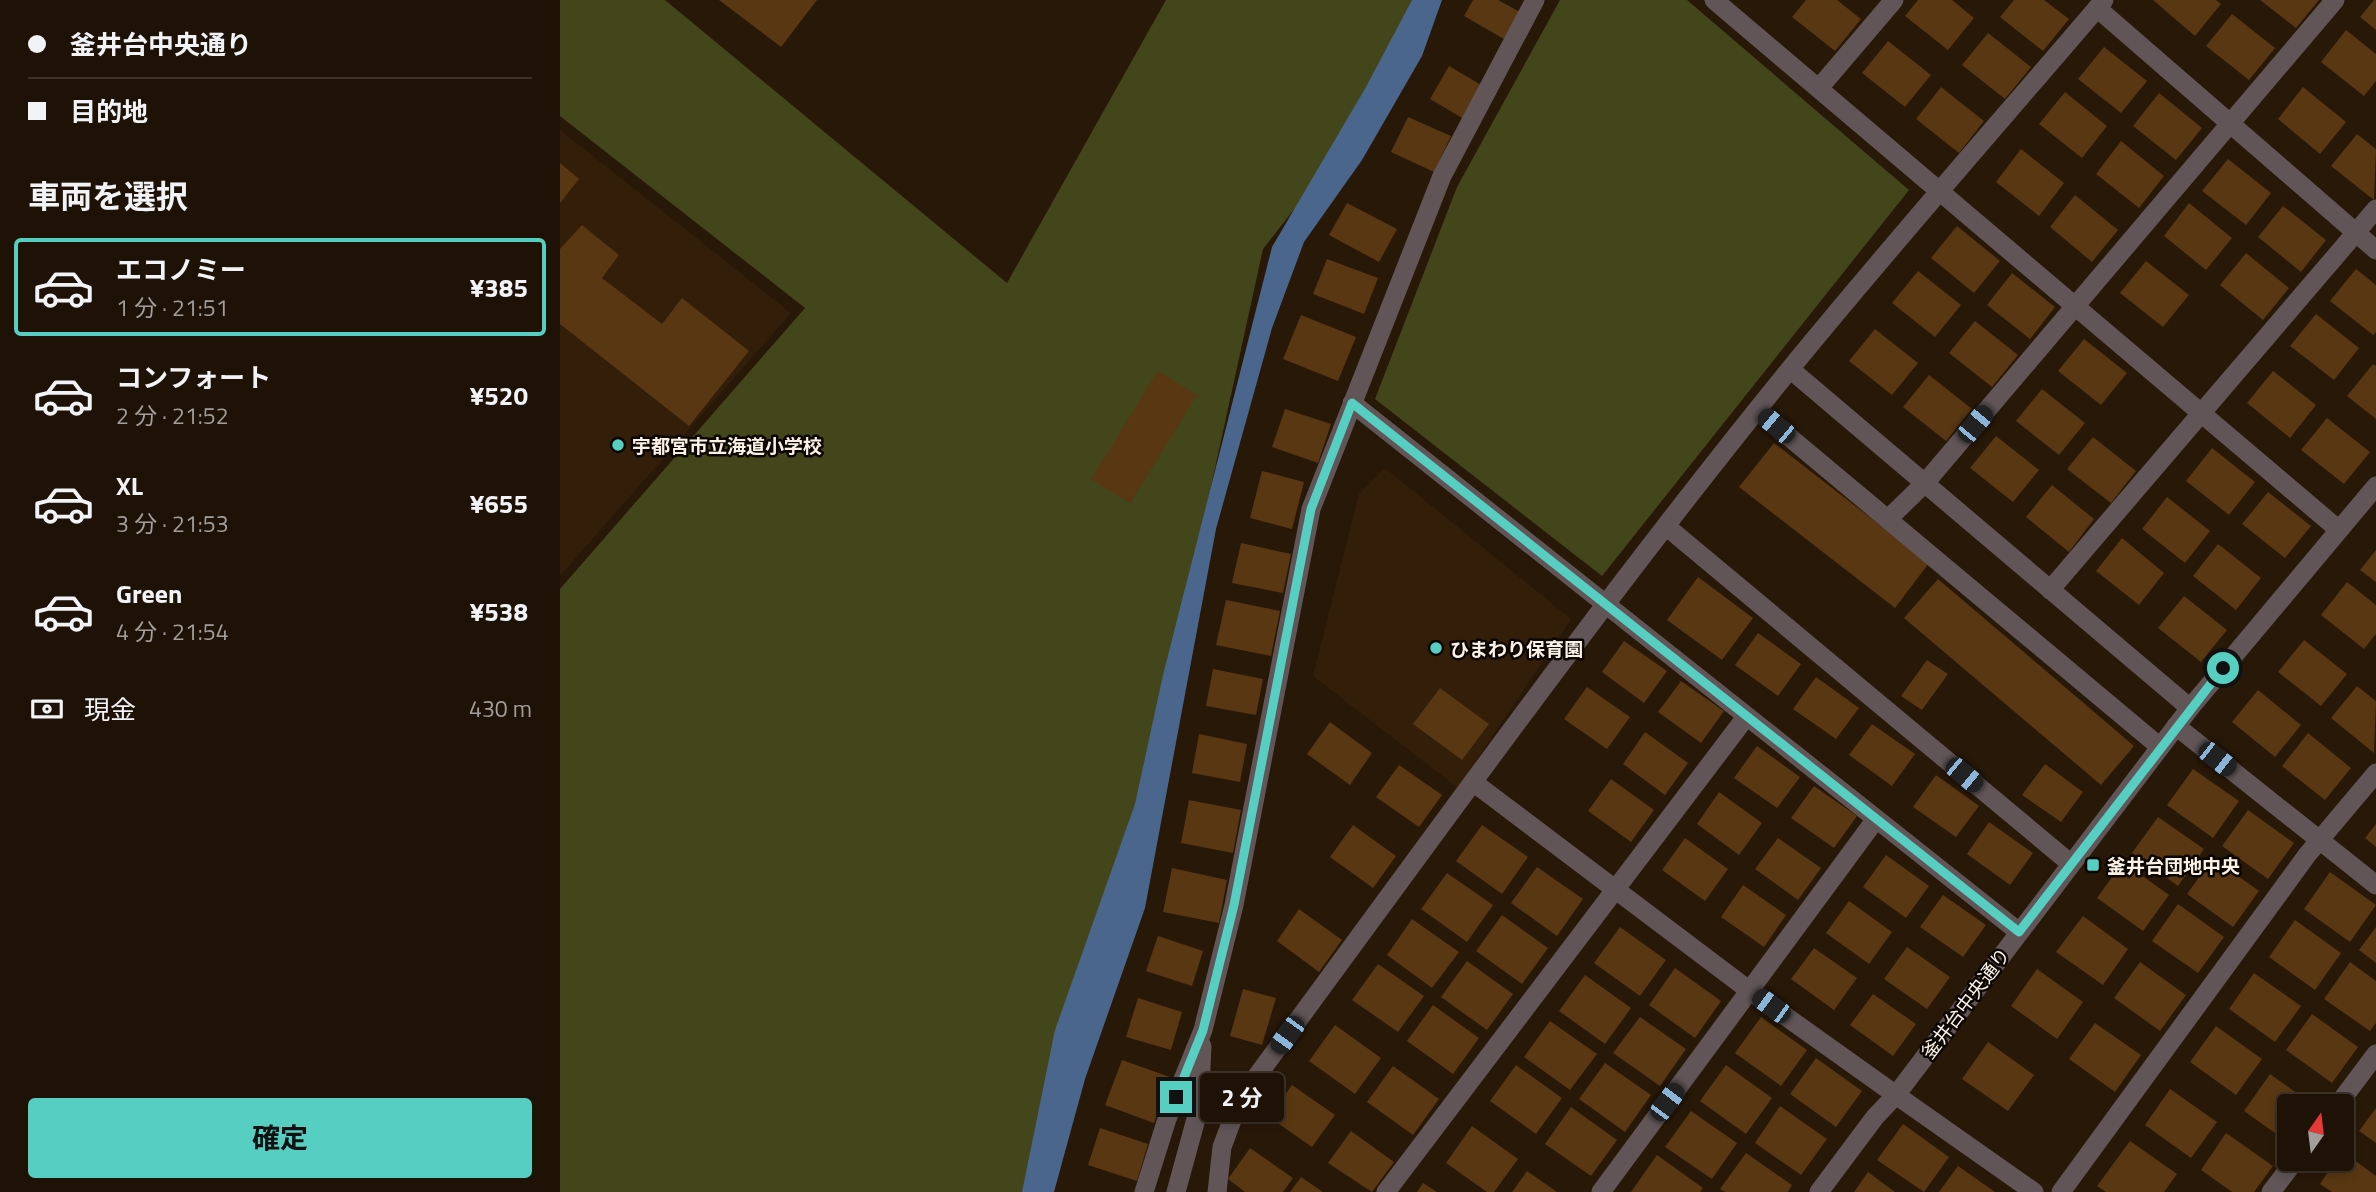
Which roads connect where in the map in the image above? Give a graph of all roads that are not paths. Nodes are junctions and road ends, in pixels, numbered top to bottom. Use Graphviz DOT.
graph roads {
  1 [pos="1535,0"];
  2 [pos="1714,0"];
  3 [pos="1894,0"];
  4 [pos="2335,0"];
  5 [pos="2101,4"];
  6 [pos="1819,88"];
  7 [pos="2231,123"];
  8 [pos="1941,190"];
  9 [pos="2376,209"];
  10 [pos="2356,233"];
  11 [pos="2376,250"];
  12 [pos="2076,305"];
  13 [pos="1790,369"];
  14 [pos="1352,403"];
  15 [pos="1758,410"];
  16 [pos="2202,413"];
  17 [pos="1925,483"];
  18 [pos="2376,486"];
  19 [pos="1888,519"];
  20 [pos="1667,527"];
  21 [pos="2339,530"];
  22 [pos="2050,590"];
  23 [pos="1605,605"];
  24 [pos="2190,708"];
  25 [pos="1746,717"];
  26 [pos="2176,726"];
  27 [pos="2160,747"];
  28 [pos="2376,773"];
  29 [pos="1474,782"];
  30 [pos="1876,820"];
  31 [pos="2319,840"];
  32 [pos="2070,863"];
  33 [pos="2376,885"];
  34 [pos="1614,889"];
  35 [pos="2019,932"];
  36 [pos="1750,991"];
  37 [pos="1203,1030"];
  38 [pos="2376,1055"];
  39 [pos="2346,1094"];
  40 [pos="1896,1095"];
  41 [pos="2287,1171"];
  42 [pos="1144,1192"];
  43 [pos="1176,1192"];
  44 [pos="1217,1192"];
  45 [pos="1386,1192"];
  46 [pos="1601,1192"];
  47 [pos="1819,1192"];
  48 [pos="2034,1192"];
  49 [pos="2061,1192"];
  50 [pos="2272,1192"];
  1 -- 14 [label="street"];
  2 -- 6 [label="street"];
  3 -- 6 [label="street"];
  4 -- 7 [label="street"];
  5 -- 7 [label="street"];
  5 -- 8 [label="street"];
  6 -- 8 [label="street"];
  7 -- 10 [label="street"];
  7 -- 12 [label="street"];
  8 -- 12 [label="street"];
  8 -- 13 [label="street"];
  9 -- 10 [label="street"];
  10 -- 11 [label="street"];
  10 -- 16 [label="street"];
  12 -- 16 [label="street"];
  12 -- 17 [label="street"];
  13 -- 15 [label="street"];
  13 -- 17 [label="street"];
  14 -- 23 [label="street"];
  14 -- 37 [label="street"];
  15 -- 19 [label="street"];
  15 -- 20 [label="street"];
  16 -- 21 [label="street"];
  16 -- 22 [label="street"];
  17 -- 19 [label="street"];
  17 -- 22 [label="street"];
  18 -- 21 [label="street, 釜井台中央通り"];
  19 -- 27 [label="street"];
  20 -- 23 [label="street"];
  20 -- 32 [label="street"];
  21 -- 24 [label="street, 釜井台中央通り"];
  22 -- 24 [label="street"];
  23 -- 25 [label="street"];
  23 -- 29 [label="street"];
  24 -- 26 [label="street, 釜井台中央通り"];
  25 -- 30 [label="street"];
  25 -- 34 [label="street"];
  26 -- 27 [label="street, 釜井台中央通り"];
  26 -- 31 [label="street"];
  27 -- 32 [label="street, 釜井台中央通り"];
  28 -- 31 [label="street"];
  29 -- 34 [label="street"];
  29 -- 44 [label="street"];
  30 -- 35 [label="street"];
  30 -- 36 [label="street"];
  31 -- 33 [label="street"];
  31 -- 49 [label="street"];
  32 -- 35 [label="street, 釜井台中央通り"];
  34 -- 36 [label="street"];
  34 -- 45 [label="street"];
  35 -- 40 [label="street, 釜井台中央通り"];
  36 -- 40 [label="street"];
  36 -- 46 [label="street"];
  37 -- 42 [label="street"];
  37 -- 43 [label="street"];
  38 -- 39 [label="street"];
  40 -- 47 [label="street, 釜井台中央通り"];
  40 -- 48 [label="street"];
  41 -- 50 [label="street"];
}
